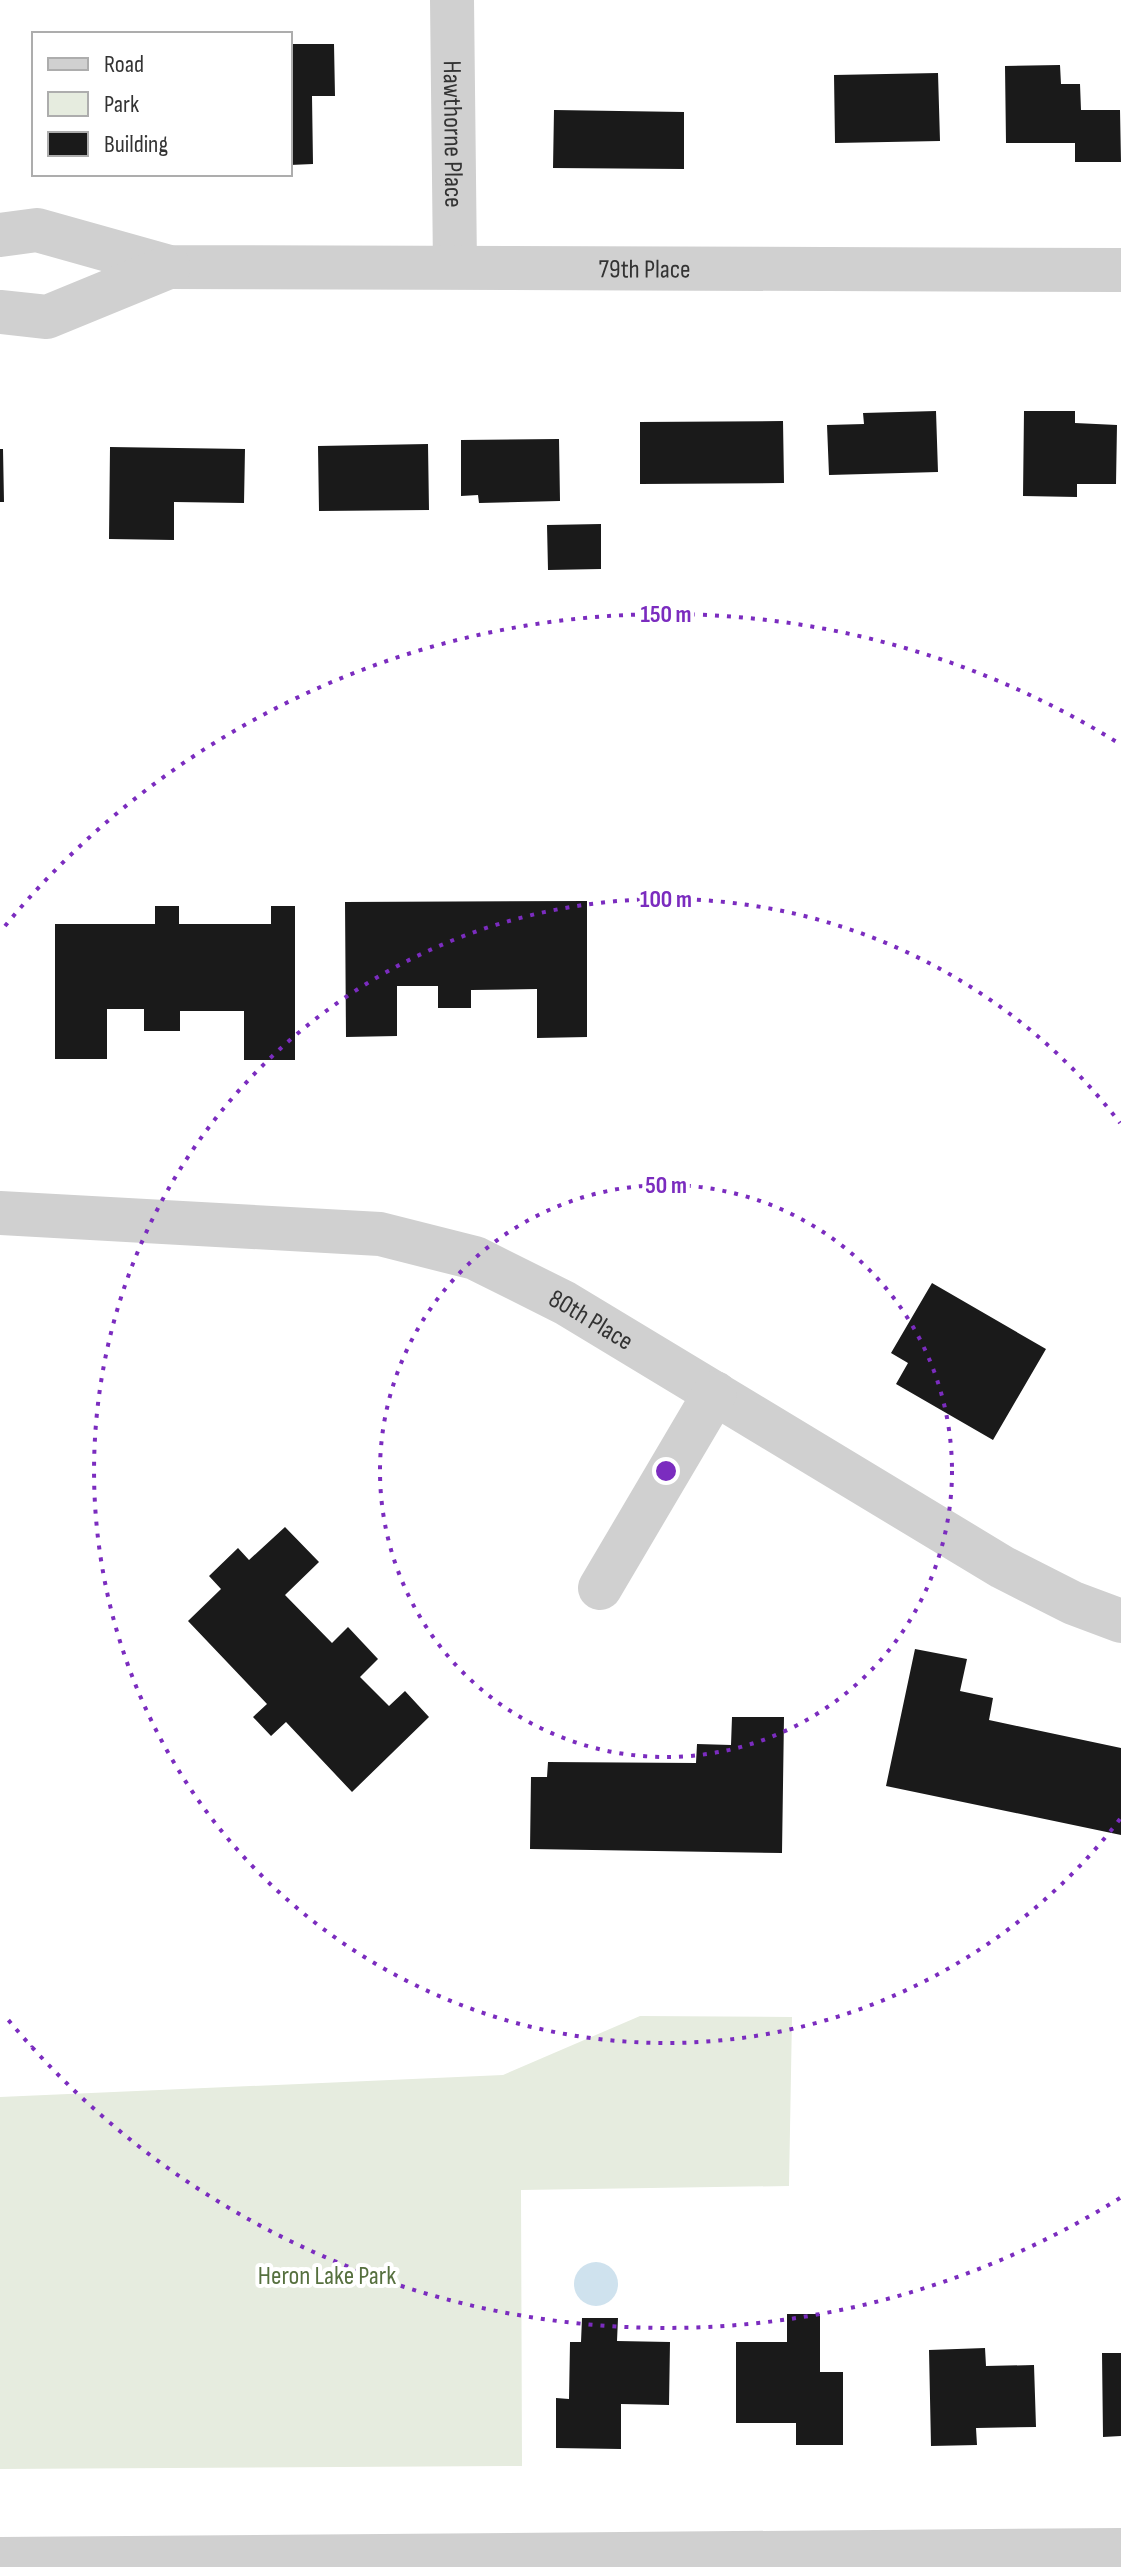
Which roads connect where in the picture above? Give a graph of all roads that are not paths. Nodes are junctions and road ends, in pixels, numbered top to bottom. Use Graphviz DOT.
graph roads {
  1 [pos="452,0"];
  2 [pos="0,235"];
  3 [pos="169,267"];
  4 [pos="455,267"];
  5 [pos="1121,270"];
  6 [pos="0,312"];
  7 [pos="0,1213"];
  8 [pos="715,1393"];
  9 [pos="600,1588"];
  10 [pos="1121,1621"];
  11 [pos="1121,2550"];
  12 [pos="0,2559"];
  13 [pos="1071,2559"];
  14 [pos="440,2560"];
  1 -- 4 [label="street, Hawthorne Place"];
  2 -- 3 [label="street, 79th Place"];
  3 -- 4 [label="street, 79th Place"];
  3 -- 6 [label="street, 79th Place"];
  4 -- 5 [label="street, 79th Place"];
  7 -- 8 [label="street, 80th Place"];
  8 -- 9 [label="street"];
  8 -- 10 [label="street, 80th Place"];
  11 -- 13 [label="street"];
  12 -- 14 [label="street"];
  13 -- 14 [label="street"];
}
